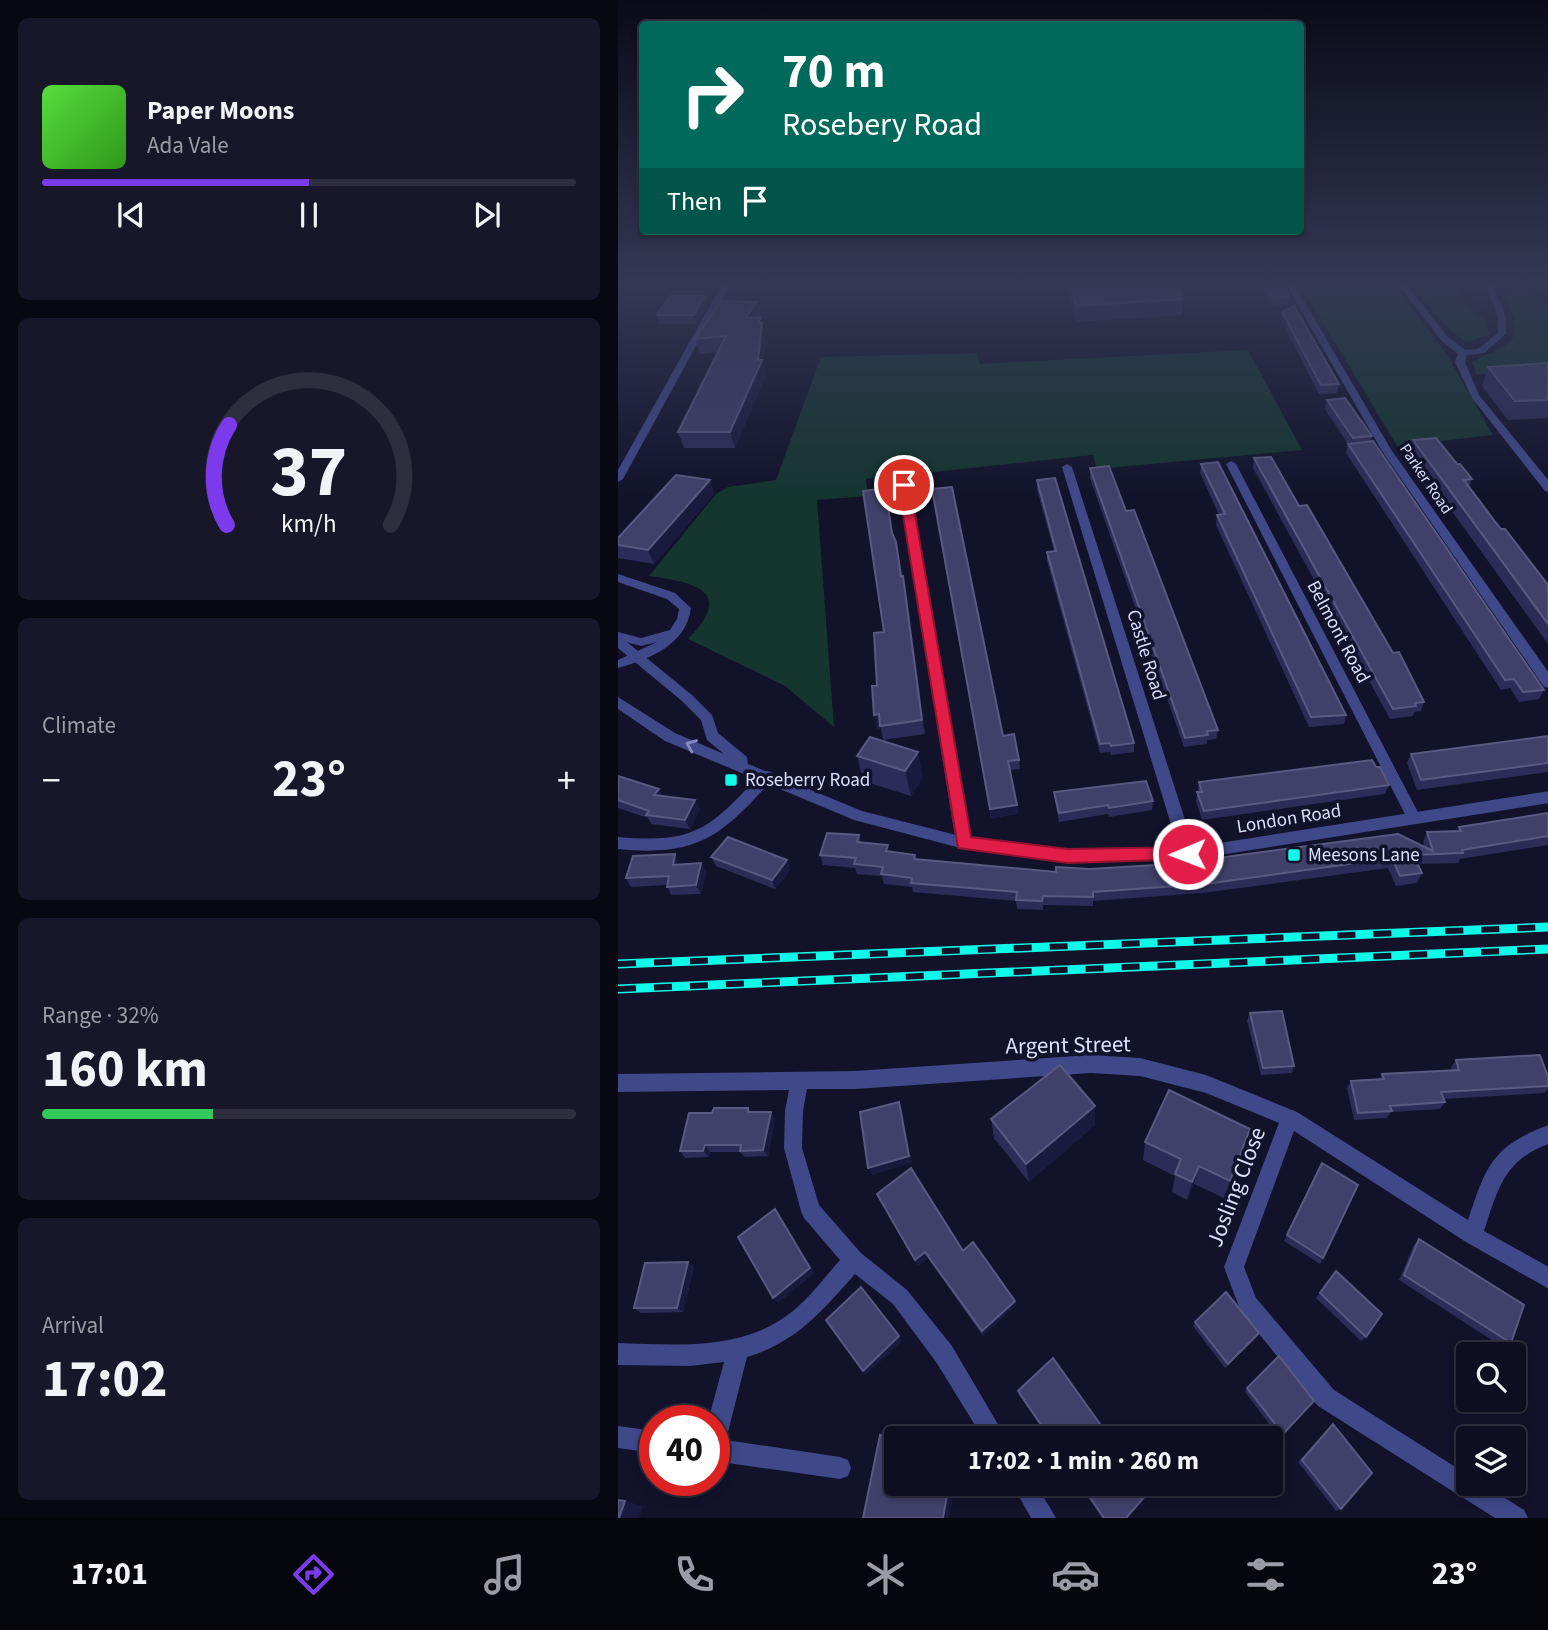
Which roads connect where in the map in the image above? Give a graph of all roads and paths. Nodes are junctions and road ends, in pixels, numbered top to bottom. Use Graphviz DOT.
graph roads {
  1 [pos="687,355"];
  2 [pos="1331,355"];
  3 [pos="1462,355"];
  4 [pos="1230,464"];
  5 [pos="1067,467"];
  6 [pos="618,479"];
  7 [pos="904,485"];
  8 [pos="1548,489"];
  9 [pos="618,578"];
  10 [pos="674,633"];
  11 [pos="618,639"];
  12 [pos="637,657"];
  13 [pos="618,664"];
  14 [pos="1548,684"];
  15 [pos="618,702"];
  16 [pos="761,773"];
  17 [pos="1548,797"];
  18 [pos="1414,818"];
  19 [pos="618,843"];
  20 [pos="964,843"];
  21 [pos="1188,854"];
  22 [pos="799,1081"];
  23 [pos="618,1083"];
  24 [pos="1290,1118"];
  25 [pos="1548,1134"];
  26 [pos="1473,1235"];
  27 [pos="854,1260"];
  28 [pos="1548,1279"];
  29 [pos="738,1350"];
  30 [pos="618,1354"];
  31 [pos="724,1405"];
  32 [pos="988,1426"];
  33 [pos="618,1437"];
  34 [pos="639,1440"];
  35 [pos="730,1452"];
  36 [pos="840,1468"];
  37 [pos="1030,1496"];
  38 [pos="1044,1518"];
  39 [pos="1516,1518"];
  1 -- 6 [label="street"];
  2 -- 14 [label="street, Parker Road"];
  3 -- 8 [label="street"];
  4 -- 18 [label="street, Belmont Road"];
  5 -- 21 [label="street, Castle Road"];
  7 -- 20 [label="street"];
  9 -- 10 [label="street"];
  10 -- 11 [label="street"];
  10 -- 12 [label="street"];
  11 -- 12 [label="street, London Road"];
  12 -- 13 [label="street"];
  12 -- 16 [label="street, London Road"];
  16 -- 15 [label="street, London Road, one-way"];
  16 -- 19 [label="street"];
  16 -- 20 [label="street, London Road"];
  17 -- 18 [label="street, London Road"];
  18 -- 21 [label="street, London Road"];
  20 -- 21 [label="street, London Road"];
  22 -- 23 [label="street, Argent Street"];
  22 -- 24 [label="street, Argent Street"];
  22 -- 27 [label="street"];
  24 -- 26 [label="street, Argent Street"];
  24 -- 39 [label="street, Josling Close"];
  25 -- 26 [label="street"];
  26 -- 28 [label="street, Argent Street"];
  27 -- 29 [label="street"];
  27 -- 32 [label="street"];
  29 -- 30 [label="street"];
  29 -- 31 [label="street"];
  33 -- 34 [label="street"];
  35 -- 36 [label="street"];
  37 -- 38 [label="street"];
}
